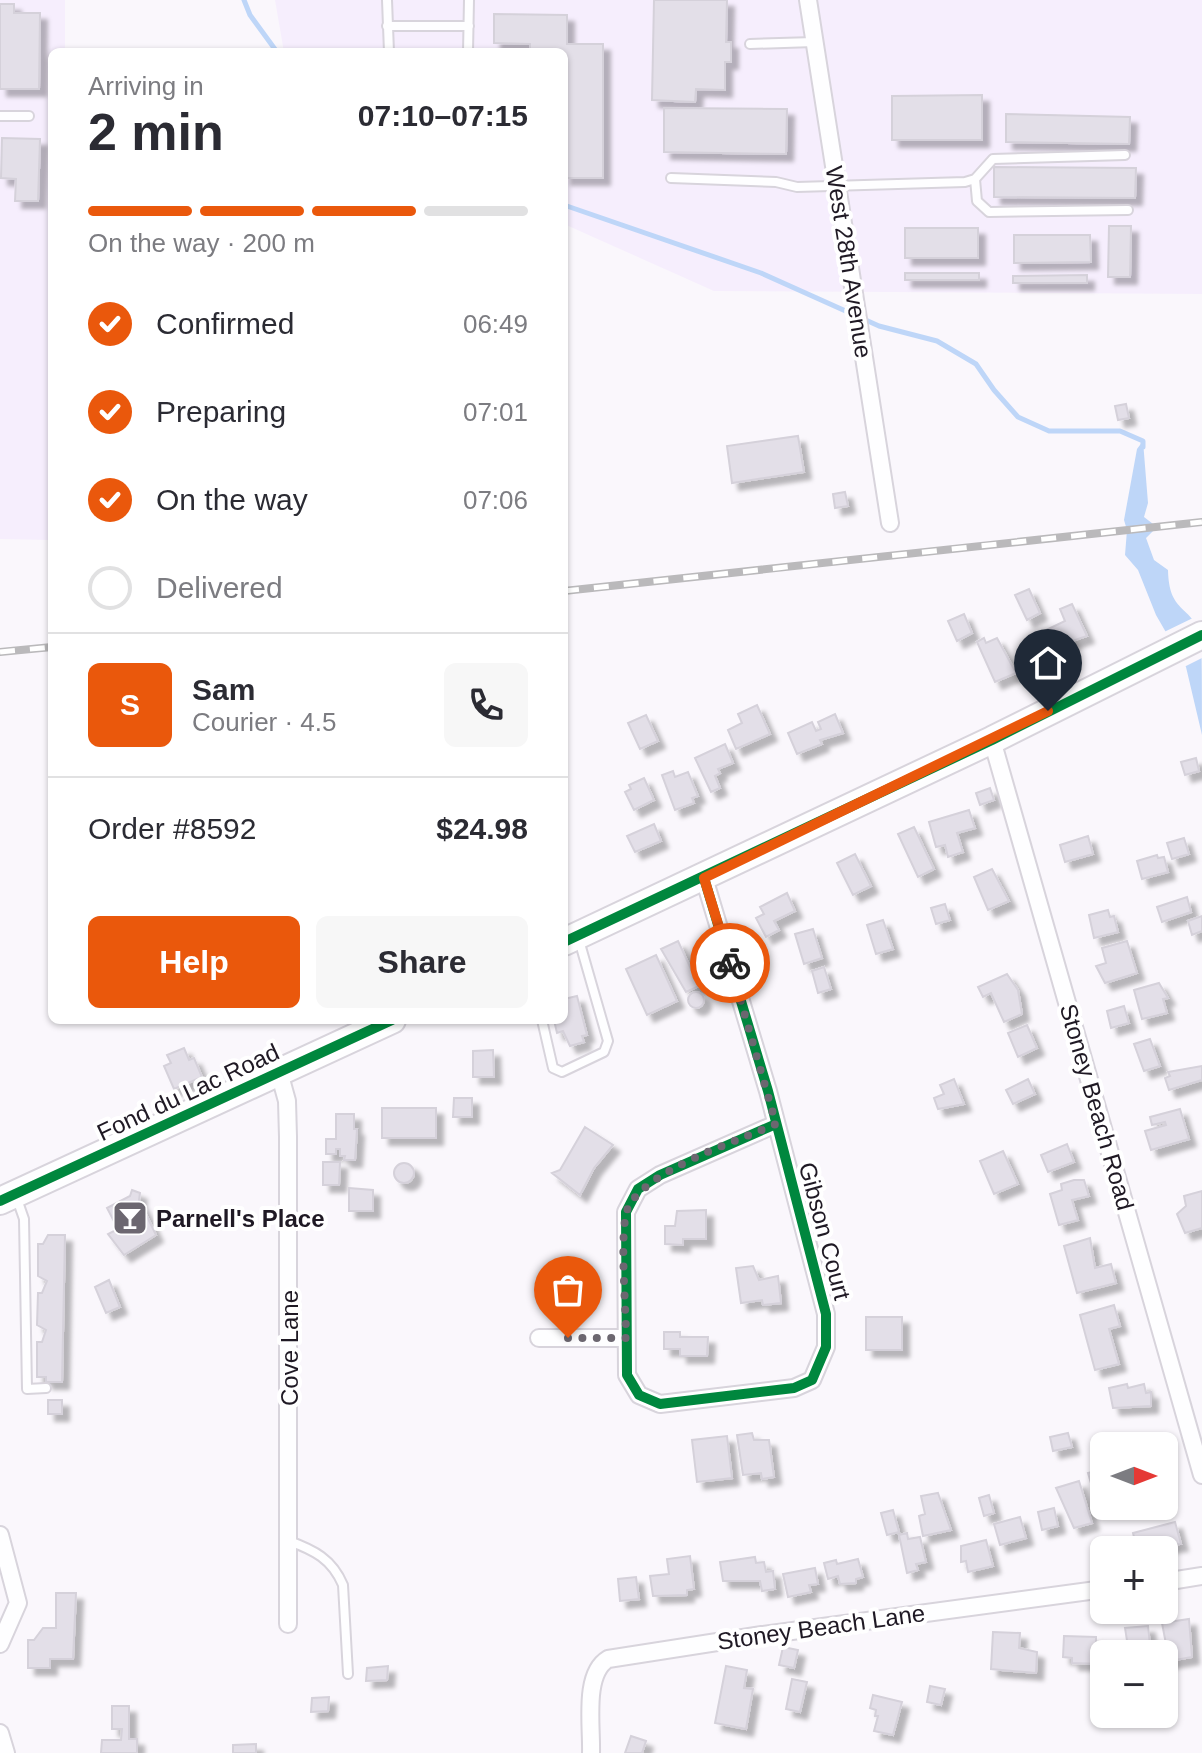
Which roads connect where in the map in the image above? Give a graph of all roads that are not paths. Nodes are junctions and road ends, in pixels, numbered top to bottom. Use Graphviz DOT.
graph roads {
  1 [pos="387,0"];
  2 [pos="469,0"];
  3 [pos="808,0"];
  4 [pos="387,26"];
  5 [pos="469,26"];
  6 [pos="815,42"];
  7 [pos="750,44"];
  8 [pos="389,48"];
  9 [pos="468,48"];
  10 [pos="0,116"];
  11 [pos="29,116"];
  12 [pos="1125,155"];
  13 [pos="671,178"];
  14 [pos="975,179"];
  15 [pos="837,185"];
  16 [pos="1128,210"];
  17 [pos="890,523"];
  18 [pos="1202,635"];
  19 [pos="992,740"];
  20 [pos="704,878"];
  21 [pos="570,939"];
  22 [pos="383,1024"];
  23 [pos="543,1024"];
  24 [pos="279,1072"];
  25 [pos="776,1124"];
  26 [pos="8,1198"];
  27 [pos="539,1338"];
  28 [pos="626,1338"];
  29 [pos="46,1388"];
  30 [pos="1202,1475"];
  31 [pos="0,1535"];
  32 [pos="288,1541"];
  33 [pos="1202,1576"];
  34 [pos="1178,1580"];
  35 [pos="1090,1591"];
  36 [pos="288,1624"];
  37 [pos="0,1644"];
  38 [pos="348,1674"];
  39 [pos="0,1733"];
  40 [pos="6,1753"];
  41 [pos="591,1753"];
  1 -- 4 [label="lane"];
  2 -- 5 [label="lane"];
  3 -- 6 [label="street, West 28th Avenue"];
  4 -- 5 [label="lane"];
  4 -- 8 [label="lane"];
  5 -- 9 [label="lane"];
  6 -- 7 [label="lane"];
  6 -- 15 [label="street, West 28th Avenue"];
  10 -- 11 [label="lane"];
  12 -- 14 [label="lane"];
  13 -- 15 [label="lane"];
  14 -- 15 [label="lane"];
  14 -- 16 [label="lane"];
  15 -- 17 [label="street, West 28th Avenue"];
  18 -- 19 [label="main road"];
  19 -- 20 [label="main road"];
  19 -- 30 [label="street, Stoney Beach Road"];
  20 -- 21 [label="main road"];
  20 -- 25 [label="street, Gibson Court"];
  21 -- 23 [label="lane"];
  22 -- 24 [label="main road, Fond du Lac Road"];
  24 -- 26 [label="main road, Fond du Lac Road"];
  24 -- 32 [label="street, Cove Lane"];
  25 -- 28 [label="street, Gibson Court"];
  25 -- 28 [label="street, Gibson Court"];
  26 -- 29 [label="lane"];
  27 -- 28 [label="street"];
  31 -- 37 [label="street"];
  32 -- 36 [label="street, Cove Lane"];
  32 -- 38 [label="lane"];
  33 -- 34 [label="street"];
  35 -- 41 [label="street, Stoney Beach Lane"];
  39 -- 40 [label="street"];
}
